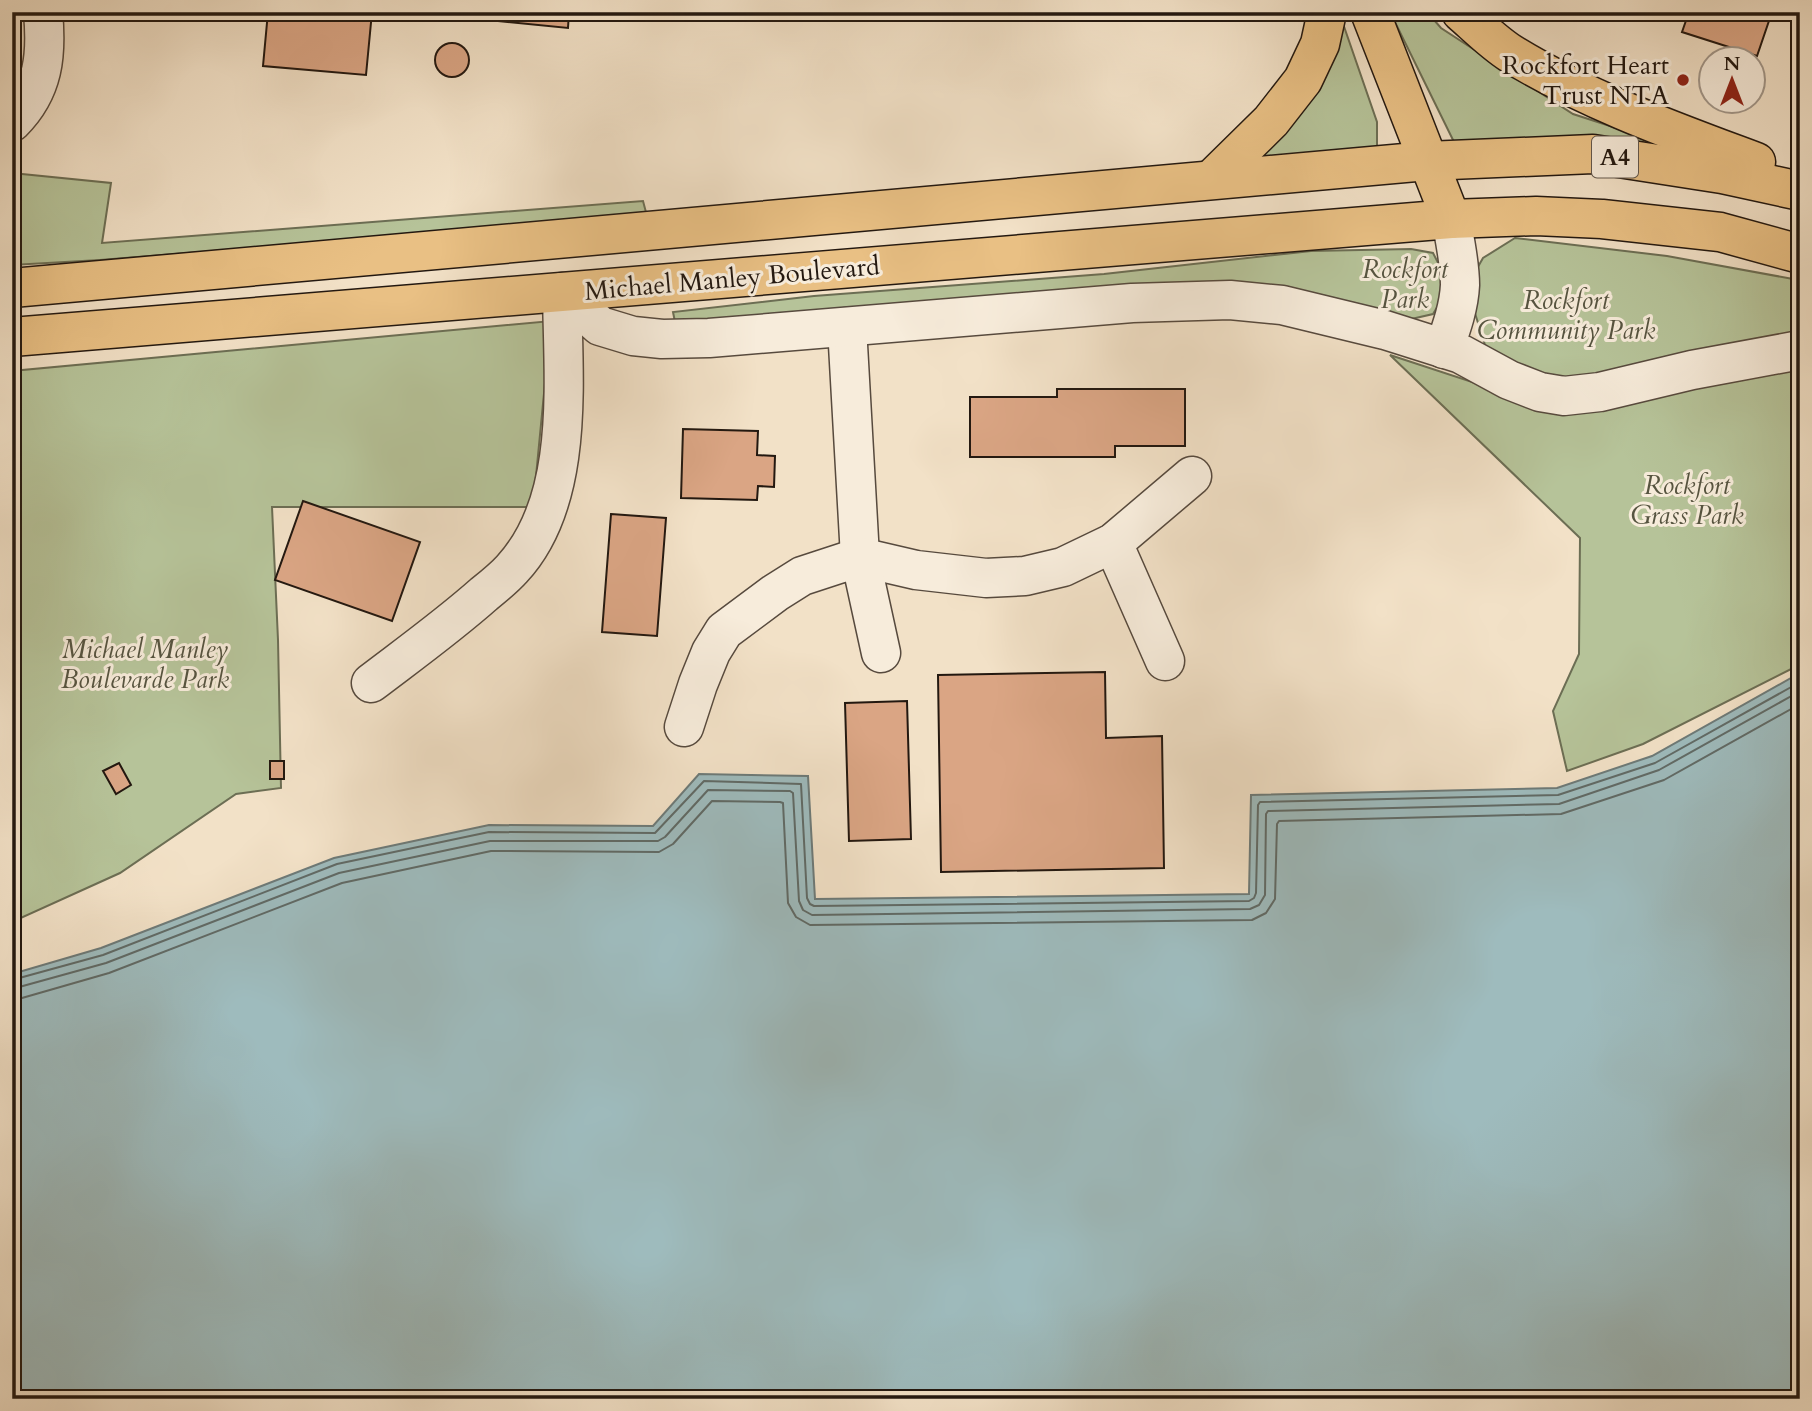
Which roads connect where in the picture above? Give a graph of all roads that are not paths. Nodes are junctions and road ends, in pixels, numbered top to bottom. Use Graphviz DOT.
graph roads {
  1 [pos="43,12"];
  2 [pos="1327,12"];
  3 [pos="1370,12"];
  4 [pos="1461,12"];
  5 [pos="12,122"];
  6 [pos="1427,161"];
  7 [pos="1800,177"];
  8 [pos="1212,179"];
  9 [pos="1800,191"];
  10 [pos="1451,219"];
  11 [pos="1800,254"];
  12 [pos="12,288"];
  13 [pos="562,292"];
  14 [pos="847,327"];
  15 [pos="12,337"];
  16 [pos="1444,349"];
  17 [pos="1800,350"];
  18 [pos="1192,476"];
  19 [pos="1113,543"];
  20 [pos="860,558"];
  21 [pos="881,653"];
  22 [pos="1165,661"];
  23 [pos="371,683"];
  24 [pos="684,727"];
  1 -- 5 [label="lane"];
  2 -- 8 [label="main road"];
  3 -- 6 [label="main road"];
  4 -- 7 [label="main road"];
  6 -- 8 [label="main road, Michael Manley Boulevard"];
  6 -- 9 [label="main road, A4"];
  6 -- 10 [label="main road"];
  8 -- 12 [label="main road, Michael Manley Boulevard"];
  10 -- 11 [label="main road, Michael Manley Boulevard"];
  10 -- 13 [label="main road, Michael Manley Boulevard"];
  10 -- 16 [label="lane"];
  13 -- 14 [label="lane"];
  13 -- 15 [label="main road, Michael Manley Boulevard"];
  13 -- 23 [label="lane"];
  14 -- 16 [label="lane"];
  14 -- 20 [label="lane"];
  16 -- 17 [label="lane"];
  18 -- 19 [label="lane"];
  19 -- 20 [label="lane"];
  19 -- 22 [label="lane"];
  20 -- 21 [label="lane"];
  20 -- 24 [label="lane"];
}
